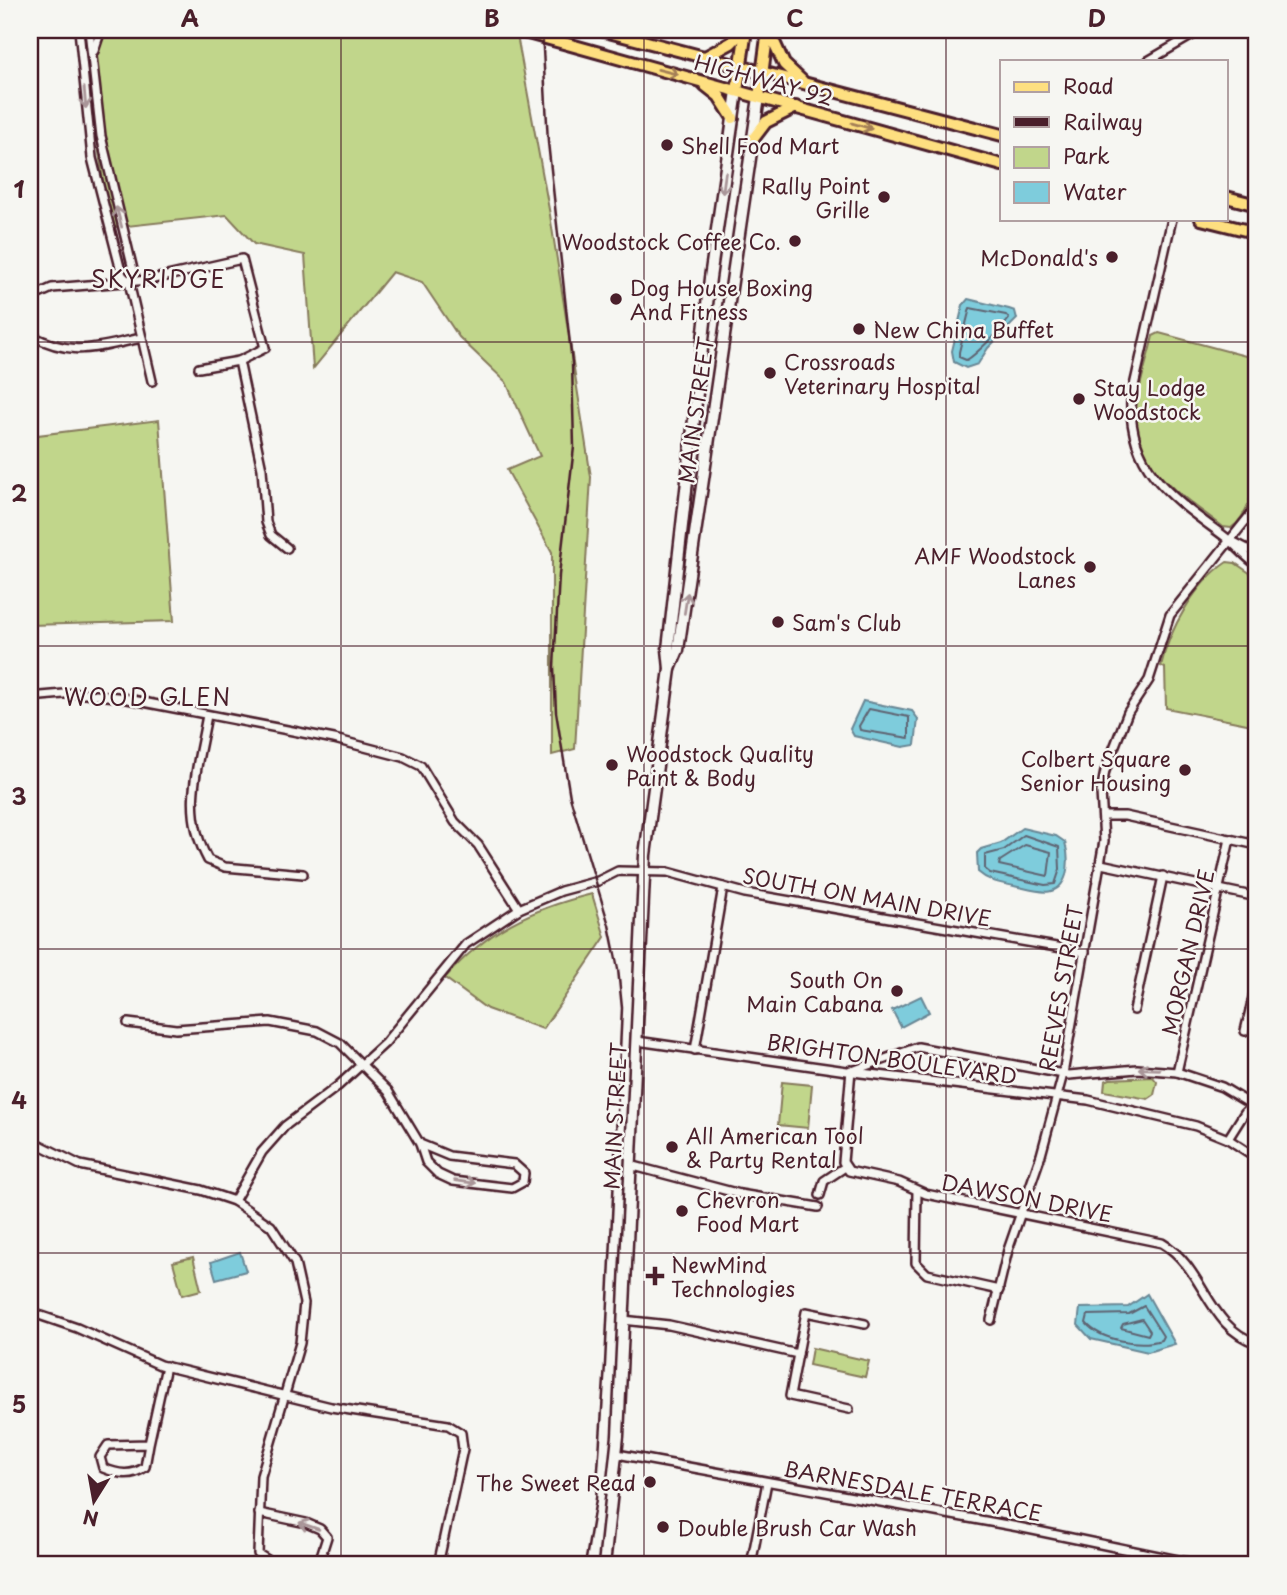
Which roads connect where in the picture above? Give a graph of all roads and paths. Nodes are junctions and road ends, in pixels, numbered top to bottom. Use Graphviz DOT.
graph roads {
  1 [pos="79,30"];
  2 [pos="89,30"];
  3 [pos="101,30"];
  4 [pos="517,30"];
  5 [pos="601,30"];
  6 [pos="745,30"];
  7 [pos="768,30"];
  8 [pos="1201,30"];
  9 [pos="93,55"];
  10 [pos="707,56"];
  11 [pos="1150,60"];
  12 [pos="741,65"];
  13 [pos="762,71"];
  14 [pos="697,80"];
  15 [pos="804,82"];
  16 [pos="737,91"];
  17 [pos="759,97"];
  18 [pos="796,107"];
  19 [pos="733,118"];
  20 [pos="1000,134"];
  21 [pos="753,139"];
  22 [pos="1000,164"];
  23 [pos="1228,198"];
  24 [pos="1257,205"];
  25 [pos="1172,220"];
  26 [pos="1205,220"];
  27 [pos="1257,233"];
  28 [pos="129,282"];
  29 [pos="30,298"];
  30 [pos="30,335"];
  31 [pos="142,338"];
  32 [pos="239,361"];
  33 [pos="199,368"];
  34 [pos="152,381"];
  35 [pos="1257,500"];
  36 [pos="1230,541"];
  37 [pos="287,548"];
  38 [pos="1257,554"];
  39 [pos="1257,565"];
  40 [pos="670,669"];
  41 [pos="30,697"];
  42 [pos="207,715"];
  43 [pos="1104,816"];
  44 [pos="1230,839"];
  45 [pos="1257,845"];
  46 [pos="1101,864"];
  47 [pos="645,870"];
  48 [pos="303,874"];
  49 [pos="1163,876"];
  50 [pos="723,887"];
  51 [pos="1220,888"];
  52 [pos="1257,897"];
  53 [pos="519,909"];
  54 [pos="1085,952"];
  55 [pos="1257,981"];
  56 [pos="1134,1010"];
  57 [pos="128,1023"];
  58 [pos="1245,1031"];
  59 [pos="637,1041"];
  60 [pos="695,1050"];
  61 [pos="363,1064"];
  62 [pos="853,1070"];
  63 [pos="1177,1072"];
  64 [pos="1063,1074"];
  65 [pos="1058,1096"];
  66 [pos="1256,1105"];
  67 [pos="1228,1139"];
  68 [pos="30,1140"];
  69 [pos="420,1144"];
  70 [pos="1257,1158"];
  71 [pos="630,1165"];
  72 [pos="845,1167"];
  73 [pos="917,1191"];
  74 [pos="820,1195"];
  75 [pos="234,1200"];
  76 [pos="818,1207"];
  77 [pos="1021,1214"];
  78 [pos="999,1290"];
  79 [pos="30,1312"];
  80 [pos="623,1320"];
  81 [pos="991,1320"];
  82 [pos="865,1324"];
  83 [pos="1257,1343"];
  84 [pos="798,1354"];
  85 [pos="166,1366"];
  86 [pos="285,1395"];
  87 [pos="849,1409"];
  88 [pos="149,1444"];
  89 [pos="617,1454"];
  90 [pos="767,1482"];
  91 [pos="259,1513"];
  92 [pos="276,1565"];
  93 [pos="318,1565"];
  94 [pos="438,1565"];
  95 [pos="604,1565"];
  96 [pos="751,1565"];
  97 [pos="1202,1565"];
  1 -- 28 [label="street, one-way"];
  2 -- 9 [label="street"];
  3 -- 9 [label="street"];
  4 -- 14 [label="main road, HIGHWAY 92, one-way"];
  5 -- 10 [label="main road, HIGHWAY 92"];
  6 -- 10 [label="main road"];
  6 -- 12 [label="main road, MAIN STREET"];
  7 -- 13 [label="main road, MAIN STREET"];
  7 -- 15 [label="main road"];
  8 -- 11 [label="street"];
  28 -- 9 [label="street, one-way"];
  10 -- 12 [label="main road, HIGHWAY 92"];
  12 -- 13 [label="main road, HIGHWAY 92"];
  12 -- 16 [label="main road, MAIN STREET"];
  13 -- 15 [label="main road, HIGHWAY 92"];
  13 -- 17 [label="main road, MAIN STREET"];
  14 -- 16 [label="main road, HIGHWAY 92"];
  14 -- 19 [label="main road"];
  15 -- 20 [label="main road, HIGHWAY 92"];
  16 -- 17 [label="main road, HIGHWAY 92"];
  16 -- 19 [label="main road, MAIN STREET"];
  17 -- 18 [label="main road, HIGHWAY 92"];
  17 -- 21 [label="main road, MAIN STREET"];
  18 -- 21 [label="main road"];
  18 -- 22 [label="main road, HIGHWAY 92, one-way"];
  19 -- 40 [label="main road, MAIN STREET, one-way"];
  40 -- 21 [label="main road, MAIN STREET, one-way"];
  23 -- 24 [label="main road"];
  25 -- 36 [label="street"];
  26 -- 27 [label="main road"];
  28 -- 29 [label="street"];
  28 -- 31 [label="street"];
  28 -- 32 [label="street"];
  30 -- 31 [label="street"];
  31 -- 34 [label="street"];
  32 -- 33 [label="street"];
  32 -- 37 [label="street"];
  35 -- 36 [label="street, REEVES STREET"];
  36 -- 38 [label="street"];
  36 -- 39 [label="street"];
  36 -- 43 [label="street, REEVES STREET"];
  40 -- 47 [label="main road, MAIN STREET"];
  41 -- 42 [label="street"];
  42 -- 48 [label="street"];
  42 -- 53 [label="street"];
  43 -- 44 [label="street"];
  43 -- 46 [label="street, REEVES STREET"];
  44 -- 45 [label="street"];
  44 -- 51 [label="street, MORGAN DRIVE"];
  46 -- 49 [label="street"];
  46 -- 54 [label="street, REEVES STREET"];
  47 -- 50 [label="street, SOUTH ON MAIN DRIVE"];
  47 -- 53 [label="street, SOUTH ON MAIN DRIVE"];
  47 -- 59 [label="main road, MAIN STREET"];
  49 -- 51 [label="street"];
  49 -- 56 [label="street"];
  50 -- 54 [label="street, SOUTH ON MAIN DRIVE"];
  50 -- 60 [label="street"];
  51 -- 52 [label="street"];
  51 -- 63 [label="street, MORGAN DRIVE"];
  53 -- 61 [label="street, SOUTH ON MAIN DRIVE"];
  54 -- 64 [label="street, REEVES STREET"];
  55 -- 58 [label="street"];
  57 -- 61 [label="street"];
  59 -- 60 [label="street, BRIGHTON BOULEVARD"];
  59 -- 71 [label="main road, MAIN STREET"];
  60 -- 62 [label="street, BRIGHTON BOULEVARD"];
  61 -- 69 [label="street"];
  61 -- 75 [label="street, SOUTH ON MAIN DRIVE"];
  62 -- 64 [label="street"];
  62 -- 65 [label="street, BRIGHTON BOULEVARD"];
  62 -- 72 [label="street"];
  63 -- 64 [label="street, one-way"];
  63 -- 66 [label="street"];
  64 -- 65 [label="street, REEVES STREET"];
  65 -- 67 [label="street, BRIGHTON BOULEVARD"];
  65 -- 77 [label="street, REEVES STREET"];
  66 -- 67 [label="street"];
  67 -- 70 [label="street, BRIGHTON BOULEVARD"];
  68 -- 75 [label="street"];
  69 -- 69 [label="street, one-way"];
  71 -- 76 [label="street"];
  71 -- 80 [label="main road, MAIN STREET"];
  72 -- 73 [label="street, DAWSON DRIVE"];
  72 -- 74 [label="street"];
  73 -- 77 [label="street, DAWSON DRIVE"];
  73 -- 78 [label="street"];
  75 -- 86 [label="street"];
  77 -- 78 [label="street, REEVES STREET"];
  77 -- 83 [label="street, DAWSON DRIVE"];
  78 -- 81 [label="street, REEVES STREET"];
  79 -- 85 [label="street"];
  80 -- 84 [label="street"];
  80 -- 89 [label="main road, MAIN STREET"];
  82 -- 84 [label="street"];
  84 -- 87 [label="street"];
  85 -- 86 [label="street"];
  85 -- 88 [label="street"];
  86 -- 91 [label="street"];
  86 -- 94 [label="street"];
  88 -- 88 [label="street"];
  89 -- 90 [label="street, BARNESDALE TERRACE"];
  89 -- 95 [label="main road, MAIN STREET"];
  90 -- 96 [label="street"];
  90 -- 97 [label="street, BARNESDALE TERRACE"];
  91 -- 92 [label="street"];
  93 -- 91 [label="street, one-way"];
}
